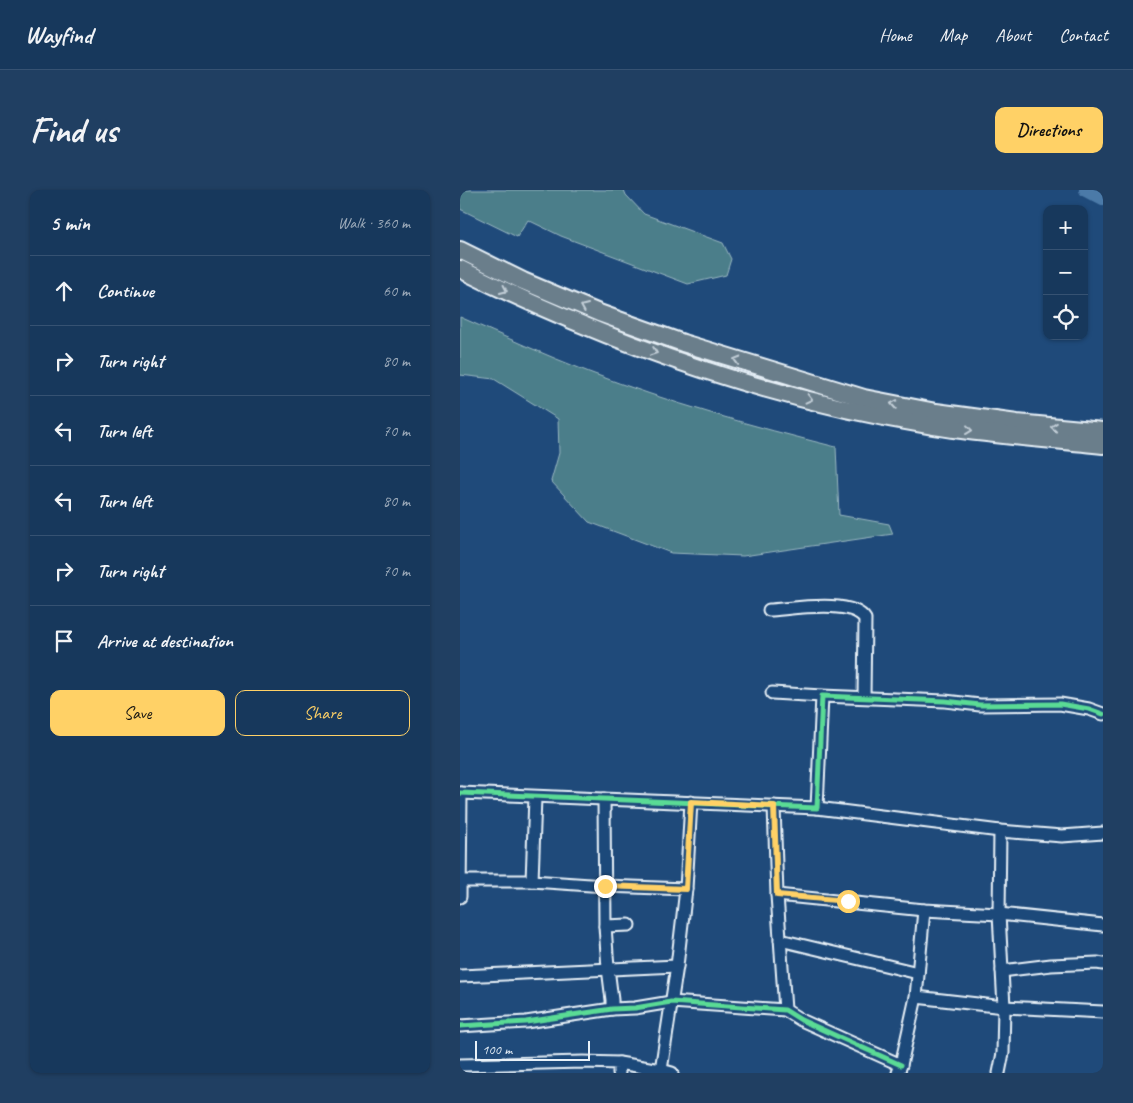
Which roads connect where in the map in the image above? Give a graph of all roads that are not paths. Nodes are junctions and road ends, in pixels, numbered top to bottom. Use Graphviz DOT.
graph roads {
  1 [pos="460,250"];
  2 [pos="460,269"];
  3 [pos="1103,431"];
  4 [pos="1103,445"];
  5 [pos="769,610"];
  6 [pos="772,693"];
  7 [pos="822,696"];
  8 [pos="864,697"];
  9 [pos="1103,714"];
  10 [pos="460,793"];
  11 [pos="535,796"];
  12 [pos="604,799"];
  13 [pos="691,802"];
  14 [pos="774,806"];
  15 [pos="817,808"];
  16 [pos="1000,830"];
  17 [pos="1103,833"];
  18 [pos="461,881"];
  19 [pos="532,881"];
  20 [pos="605,886"];
  21 [pos="686,889"];
  22 [pos="777,895"];
  23 [pos="460,897"];
  24 [pos="924,910"];
  25 [pos="999,914"];
  26 [pos="1103,924"];
  27 [pos="629,925"];
  28 [pos="606,926"];
  29 [pos="780,940"];
  30 [pos="1103,964"];
  31 [pos="677,966"];
  32 [pos="608,968"];
  33 [pos="1002,971"];
  34 [pos="918,973"];
  35 [pos="460,976"];
  36 [pos="916,997"];
  37 [pos="671,1002"];
  38 [pos="1004,1007"];
  39 [pos="612,1009"];
  40 [pos="784,1010"];
  41 [pos="1103,1012"];
  42 [pos="460,1026"];
  43 [pos="460,1065"];
  44 [pos="619,1068"];
  45 [pos="901,1070"];
  46 [pos="666,1071"];
  47 [pos="1000,1073"];
  3 -- 1 [label="highway, one-way"];
  2 -- 4 [label="highway, one-way"];
  5 -- 8 [label="street"];
  6 -- 7 [label="street"];
  7 -- 8 [label="street"];
  7 -- 15 [label="street"];
  8 -- 9 [label="street"];
  10 -- 11 [label="street"];
  10 -- 18 [label="street"];
  11 -- 12 [label="street"];
  11 -- 19 [label="street"];
  12 -- 13 [label="street"];
  12 -- 20 [label="street"];
  13 -- 14 [label="street"];
  13 -- 21 [label="street"];
  14 -- 15 [label="street"];
  14 -- 22 [label="street"];
  15 -- 16 [label="street"];
  16 -- 17 [label="street"];
  16 -- 25 [label="street"];
  18 -- 19 [label="street"];
  18 -- 23 [label="street"];
  19 -- 20 [label="street"];
  20 -- 21 [label="street"];
  20 -- 28 [label="street"];
  21 -- 31 [label="street"];
  22 -- 24 [label="street"];
  22 -- 29 [label="street"];
  24 -- 25 [label="street"];
  24 -- 34 [label="street"];
  25 -- 26 [label="street"];
  25 -- 33 [label="street"];
  27 -- 28 [label="street"];
  28 -- 32 [label="street"];
  29 -- 34 [label="street"];
  29 -- 40 [label="street"];
  30 -- 33 [label="street"];
  31 -- 32 [label="street"];
  31 -- 37 [label="street"];
  32 -- 35 [label="street"];
  32 -- 39 [label="street"];
  33 -- 38 [label="street"];
  34 -- 36 [label="street"];
  36 -- 38 [label="street"];
  36 -- 45 [label="street"];
  37 -- 39 [label="street"];
  37 -- 40 [label="street"];
  37 -- 46 [label="street"];
  38 -- 41 [label="street"];
  38 -- 47 [label="street"];
  39 -- 42 [label="street"];
  40 -- 45 [label="street"];
  43 -- 44 [label="street"];
  44 -- 46 [label="street"];
}
